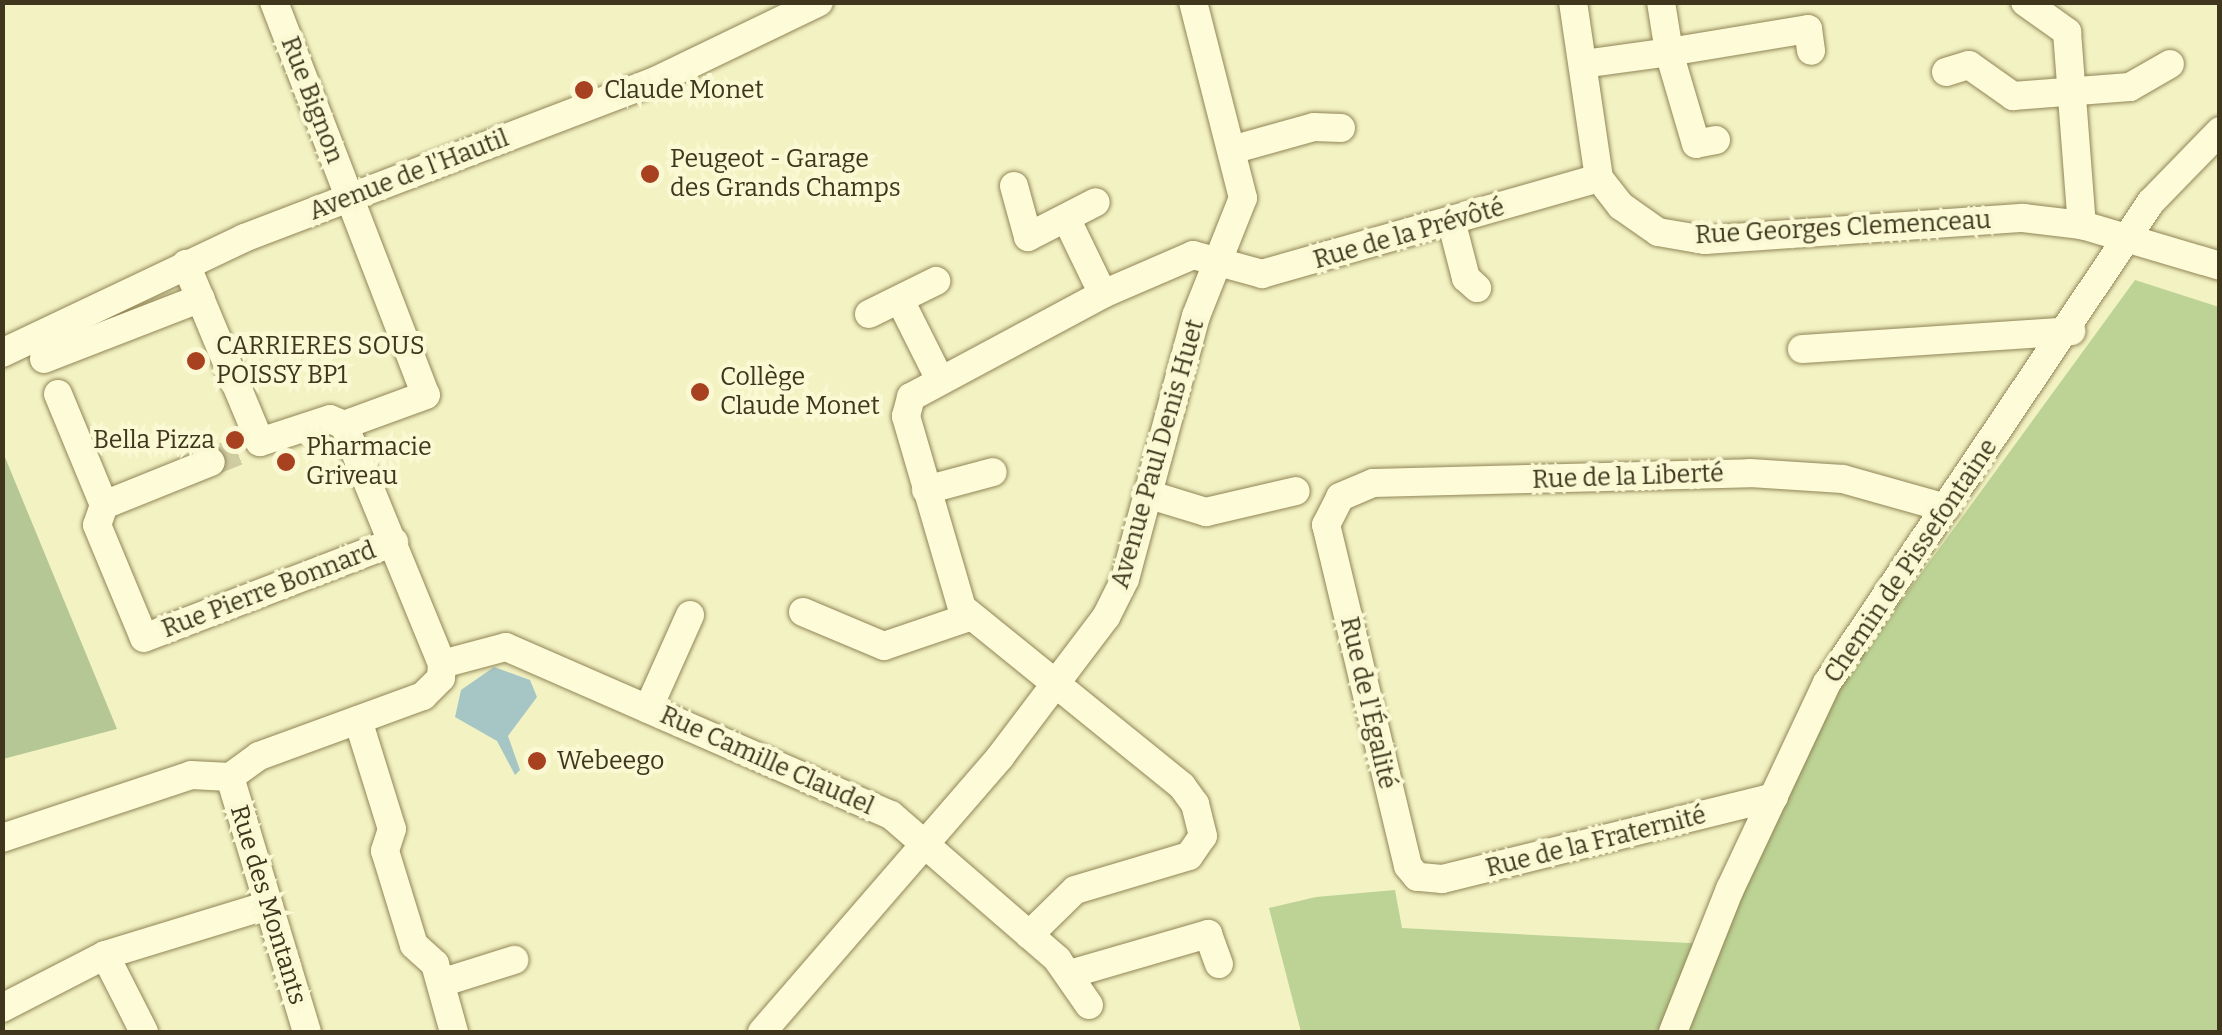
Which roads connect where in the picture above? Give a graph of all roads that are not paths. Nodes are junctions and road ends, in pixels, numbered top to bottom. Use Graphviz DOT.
graph roads {
  1 [pos="274,2"];
  2 [pos="818,2"];
  3 [pos="1194,2"];
  4 [pos="1573,2"];
  5 [pos="1661,2"];
  6 [pos="2025,2"];
  7 [pos="1811,51"];
  8 [pos="1669,52"];
  9 [pos="1584,64"];
  10 [pos="2170,64"];
  11 [pos="1946,72"];
  12 [pos="2072,94"];
  13 [pos="1341,128"];
  14 [pos="2220,131"];
  15 [pos="1716,140"];
  16 [pos="1234,150"];
  17 [pos="1599,178"];
  18 [pos="1014,186"];
  19 [pos="350,197"];
  20 [pos="1096,202"];
  21 [pos="1067,220"];
  22 [pos="1452,224"];
  23 [pos="2082,225"];
  24 [pos="2129,241"];
  25 [pos="1218,258"];
  26 [pos="186,264"];
  27 [pos="2220,266"];
  28 [pos="936,281"];
  29 [pos="1477,288"];
  30 [pos="1103,294"];
  31 [pos="201,298"];
  32 [pos="900,300"];
  33 [pos="869,314"];
  34 [pos="2071,330"];
  35 [pos="1802,349"];
  36 [pos="2,354"];
  37 [pos="46,365"];
  38 [pos="939,378"];
  39 [pos="344,425"];
  40 [pos="211,462"];
  41 [pos="994,472"];
  42 [pos="926,490"];
  43 [pos="1296,491"];
  44 [pos="1146,494"];
  45 [pos="104,506"];
  46 [pos="1946,508"];
  47 [pos="1326,525"];
  48 [pos="394,542"];
  49 [pos="804,612"];
  50 [pos="690,615"];
  51 [pos="969,617"];
  52 [pos="442,664"];
  53 [pos="1054,686"];
  54 [pos="648,709"];
  55 [pos="358,720"];
  56 [pos="230,777"];
  57 [pos="1774,798"];
  58 [pos="2,838"];
  59 [pos="924,844"];
  60 [pos="1417,878"];
  61 [pos="270,906"];
  62 [pos="1029,934"];
  63 [pos="105,955"];
  64 [pos="514,960"];
  65 [pos="1219,964"];
  66 [pos="1070,974"];
  67 [pos="441,983"];
  68 [pos="1089,1005"];
  69 [pos="2,1008"];
  70 [pos="144,1032"];
  71 [pos="307,1032"];
  72 [pos="454,1032"];
  73 [pos="762,1032"];
  74 [pos="1673,1032"];
  1 -- 19 [label="street, Rue Bignon"];
  2 -- 19 [label="street, Avenue de l'Hautil"];
  3 -- 16 [label="street, Avenue Paul Denis Huet"];
  4 -- 9 [label="street"];
  5 -- 8 [label="street"];
  6 -- 12 [label="street"];
  7 -- 8 [label="street"];
  8 -- 9 [label="street"];
  8 -- 15 [label="street"];
  9 -- 17 [label="street"];
  10 -- 12 [label="street"];
  11 -- 12 [label="street"];
  12 -- 23 [label="street"];
  13 -- 16 [label="street"];
  14 -- 24 [label="street, Chemin de Pissefontaine"];
  16 -- 25 [label="street, Avenue Paul Denis Huet"];
  17 -- 22 [label="street, Rue de la Prévôté"];
  17 -- 23 [label="street, Rue Georges Clemenceau"];
  18 -- 21 [label="street"];
  19 -- 26 [label="street, Avenue de l'Hautil"];
  19 -- 39 [label="street, Rue Bignon"];
  20 -- 21 [label="street"];
  21 -- 30 [label="street"];
  22 -- 25 [label="street, Rue de la Prévôté"];
  22 -- 29 [label="street"];
  23 -- 24 [label="street, Rue Georges Clemenceau"];
  24 -- 27 [label="street, Rue Georges Clemenceau"];
  24 -- 34 [label="street, Chemin de Pissefontaine"];
  25 -- 30 [label="street"];
  25 -- 44 [label="street, Avenue Paul Denis Huet"];
  26 -- 31 [label="street"];
  26 -- 37 [label="street, Avenue de l'Hautil"];
  28 -- 32 [label="street"];
  30 -- 38 [label="street"];
  31 -- 37 [label="street, Avenue de l'Hautil"];
  31 -- 39 [label="street"];
  32 -- 33 [label="street"];
  32 -- 38 [label="street"];
  34 -- 35 [label="street"];
  34 -- 46 [label="street, Chemin de Pissefontaine"];
  36 -- 37 [label="street, Avenue de l'Hautil"];
  37 -- 45 [label="street"];
  38 -- 42 [label="street"];
  39 -- 48 [label="street"];
  40 -- 45 [label="street"];
  41 -- 42 [label="street"];
  42 -- 51 [label="street"];
  43 -- 44 [label="street"];
  44 -- 53 [label="street, Avenue Paul Denis Huet"];
  45 -- 48 [label="street, Rue Pierre Bonnard"];
  46 -- 47 [label="street, Rue de la Liberté"];
  46 -- 57 [label="street, Chemin de Pissefontaine"];
  47 -- 60 [label="street, Rue de l'Égalité"];
  48 -- 52 [label="street"];
  49 -- 51 [label="street"];
  50 -- 54 [label="street"];
  51 -- 53 [label="street"];
  52 -- 54 [label="street, Rue Camille Claudel"];
  52 -- 55 [label="street"];
  53 -- 59 [label="street, Avenue Paul Denis Huet"];
  53 -- 62 [label="street"];
  54 -- 59 [label="street, Rue Camille Claudel"];
  55 -- 56 [label="street"];
  55 -- 67 [label="street"];
  56 -- 58 [label="street"];
  56 -- 61 [label="street, Rue des Montants"];
  57 -- 60 [label="street, Rue de la Fraternité"];
  57 -- 74 [label="street, Chemin de Pissefontaine"];
  59 -- 62 [label="street, Rue Camille Claudel"];
  59 -- 73 [label="street, Avenue Paul Denis Huet"];
  61 -- 63 [label="street"];
  61 -- 71 [label="street, Rue des Montants"];
  62 -- 66 [label="street, Rue Camille Claudel"];
  63 -- 69 [label="street"];
  63 -- 70 [label="street"];
  64 -- 67 [label="street"];
  65 -- 66 [label="street"];
  66 -- 68 [label="street, Rue Camille Claudel"];
  67 -- 72 [label="street"];
}
